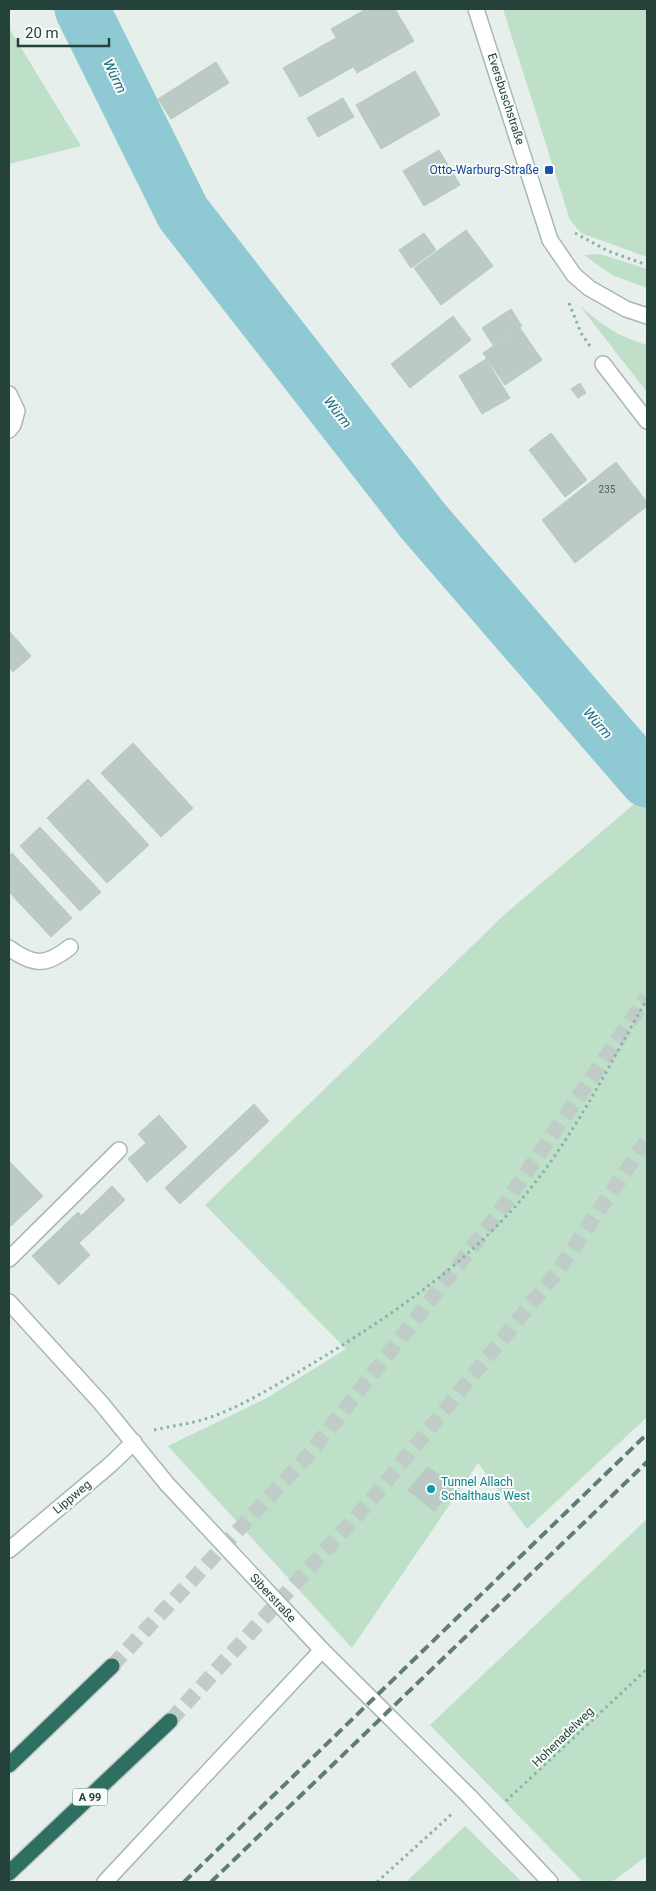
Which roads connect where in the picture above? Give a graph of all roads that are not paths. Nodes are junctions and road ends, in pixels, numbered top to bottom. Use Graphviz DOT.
graph roads {
  1 [pos="476,9"];
  2 [pos="647,316"];
  3 [pos="604,364"];
  4 [pos="9,394"];
  5 [pos="647,422"];
  6 [pos="9,430"];
  7 [pos="70,947"];
  8 [pos="9,948"];
  9 [pos="119,1150"];
  10 [pos="9,1259"];
  11 [pos="9,1302"];
  12 [pos="134,1442"];
  13 [pos="9,1550"];
  14 [pos="322,1650"];
  15 [pos="112,1666"];
  16 [pos="170,1720"];
  17 [pos="9,1765"];
  18 [pos="9,1873"];
  19 [pos="105,1882"];
  20 [pos="550,1882"];
  1 -- 2 [label="street, Eversbuschstraße"];
  3 -- 5 [label="street"];
  4 -- 6 [label="street"];
  7 -- 8 [label="street"];
  9 -- 10 [label="street"];
  11 -- 12 [label="street, Siberstraße"];
  12 -- 13 [label="street, Lippweg"];
  12 -- 14 [label="street, Siberstraße"];
  14 -- 19 [label="street"];
  14 -- 20 [label="street, Siberstraße"];
  15 -- 17 [label="highway"];
  16 -- 18 [label="highway, A 99"];
}
